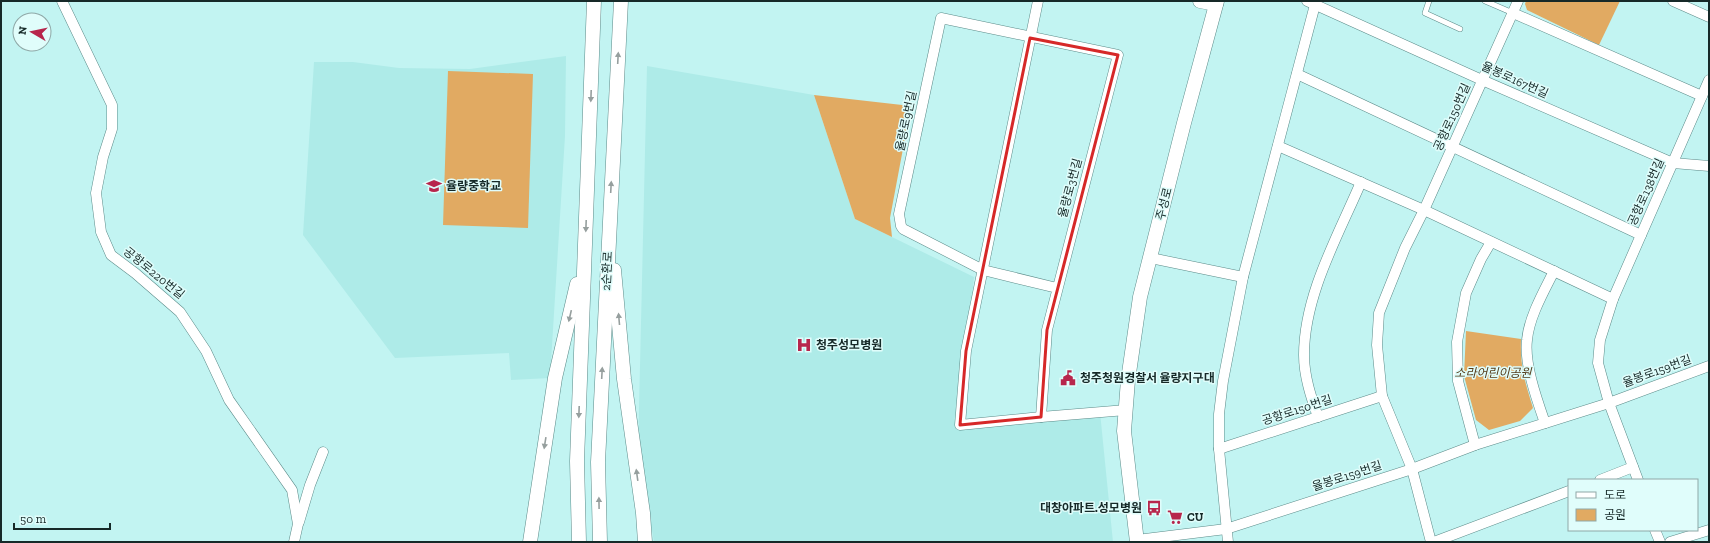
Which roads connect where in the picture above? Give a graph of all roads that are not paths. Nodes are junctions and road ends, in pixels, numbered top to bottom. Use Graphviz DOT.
graph roads {
  1 [pos="62,1"];
  2 [pos="594,1"];
  3 [pos="621,1"];
  4 [pos="1038,1"];
  5 [pos="1200,1"];
  6 [pos="1429,1"];
  7 [pos="1485,1"];
  8 [pos="1518,1"];
  9 [pos="1673,1"];
  10 [pos="1313,2"];
  11 [pos="1217,3"];
  12 [pos="1513,13"];
  13 [pos="1709,16"];
  14 [pos="1460,29"];
  15 [pos="1030,38"];
  16 [pos="1297,74"];
  17 [pos="1482,80"];
  18 [pos="1709,80"];
  19 [pos="1702,96"];
  20 [pos="1278,146"];
  21 [pos="1453,147"];
  22 [pos="1673,163"];
  23 [pos="1709,166"];
  24 [pos="1361,182"];
  25 [pos="1424,210"];
  26 [pos="610,216"];
  27 [pos="1641,235"];
  28 [pos="1491,242"];
  29 [pos="585,250"];
  30 [pos="1150,258"];
  31 [pos="983,270"];
  32 [pos="1554,271"];
  33 [pos="1243,278"];
  34 [pos="1057,288"];
  35 [pos="1613,299"];
  36 [pos="1709,366"];
  37 [pos="1382,396"];
  38 [pos="1609,403"];
  39 [pos="1126,410"];
  40 [pos="1041,416"];
  41 [pos="1318,417"];
  42 [pos="1545,424"];
  43 [pos="1475,445"];
  44 [pos="1219,449"];
  45 [pos="323,452"];
  46 [pos="1633,467"];
  47 [pos="1412,469"];
  48 [pos="1603,479"];
  49 [pos="1638,479"];
  50 [pos="1568,492"];
  51 [pos="298,524"];
  52 [pos="1226,529"];
  53 [pos="1709,530"];
  54 [pos="1655,531"];
  55 [pos="1137,541"];
  56 [pos="294,542"];
  57 [pos="530,542"];
  58 [pos="579,542"];
  59 [pos="600,542"];
  60 [pos="645,542"];
  61 [pos="1228,542"];
  62 [pos="1433,542"];
  63 [pos="1660,542"];
  64 [pos="1670,542"];
  1 -- 51 [label="street, 공항로220번길"];
  2 -- 29 [label="street, 2순환로, one-way"];
  26 -- 3 [label="street, 2순환로, one-way"];
  4 -- 15 [label="street"];
  5 -- 11 [label="street"];
  6 -- 14 [label="lane"];
  7 -- 12 [label="lane"];
  8 -- 12 [label="street, 공항로150번길"];
  9 -- 13 [label="street"];
  10 -- 16 [label="street, 율봉로167번길"];
  10 -- 17 [label="street, 율봉로167번길"];
  11 -- 30 [label="street, 주성로"];
  12 -- 17 [label="street, 공항로150번길"];
  12 -- 19 [label="street"];
  15 -- 31 [label="street"];
  15 -- 31 [label="street, 율량로9번길"];
  15 -- 34 [label="street, 율량로3번길"];
  16 -- 20 [label="street, 율봉로167번길"];
  16 -- 21 [label="street"];
  17 -- 21 [label="street, 공항로150번길"];
  17 -- 22 [label="street, 율봉로167번길"];
  18 -- 19 [label="street, 공항로138번길"];
  19 -- 22 [label="street, 공항로138번길"];
  20 -- 24 [label="street"];
  20 -- 33 [label="street, 율봉로167번길"];
  21 -- 25 [label="street, 공항로150번길"];
  21 -- 27 [label="street"];
  22 -- 23 [label="street, 율봉로167번길"];
  22 -- 27 [label="street, 공항로138번길"];
  24 -- 25 [label="street"];
  24 -- 41 [label="street"];
  25 -- 28 [label="street"];
  25 -- 37 [label="street, 공항로150번길"];
  59 -- 26 [label="street, 2순환로, one-way"];
  60 -- 26 [label="street, one-way"];
  27 -- 35 [label="street, 공항로138번길"];
  28 -- 32 [label="street"];
  28 -- 43 [label="street"];
  29 -- 57 [label="street, one-way"];
  29 -- 58 [label="street, 2순환로, one-way"];
  30 -- 33 [label="street"];
  30 -- 39 [label="street, 주성로"];
  31 -- 34 [label="street"];
  31 -- 40 [label="street"];
  32 -- 35 [label="street"];
  32 -- 42 [label="street"];
  33 -- 44 [label="street"];
  34 -- 40 [label="street, 율량로3번길"];
  35 -- 38 [label="street, 공항로138번길"];
  36 -- 38 [label="street, 율봉로159번길"];
  37 -- 41 [label="street, 공항로150번길"];
  37 -- 47 [label="street, 공항로150번길"];
  38 -- 42 [label="street, 율봉로159번길"];
  38 -- 46 [label="street, 공항로138번길"];
  39 -- 40 [label="street"];
  39 -- 55 [label="street, 주성로"];
  41 -- 44 [label="street, 공항로150번길"];
  42 -- 43 [label="street, 율봉로159번길"];
  43 -- 47 [label="street, 율봉로159번길"];
  44 -- 52 [label="street"];
  45 -- 51 [label="street, 공항로220번길"];
  46 -- 48 [label="street"];
  46 -- 49 [label="street, 공항로138번길"];
  47 -- 52 [label="street, 율봉로159번길"];
  47 -- 62 [label="street, 공항로150번길"];
  50 -- 62 [label="street, 공항로150번길"];
  51 -- 56 [label="street, 공항로220번길"];
  52 -- 55 [label="street, 율봉로159번길"];
  52 -- 61 [label="street"];
  53 -- 64 [label="street"];
  54 -- 63 [label="street"];
}
